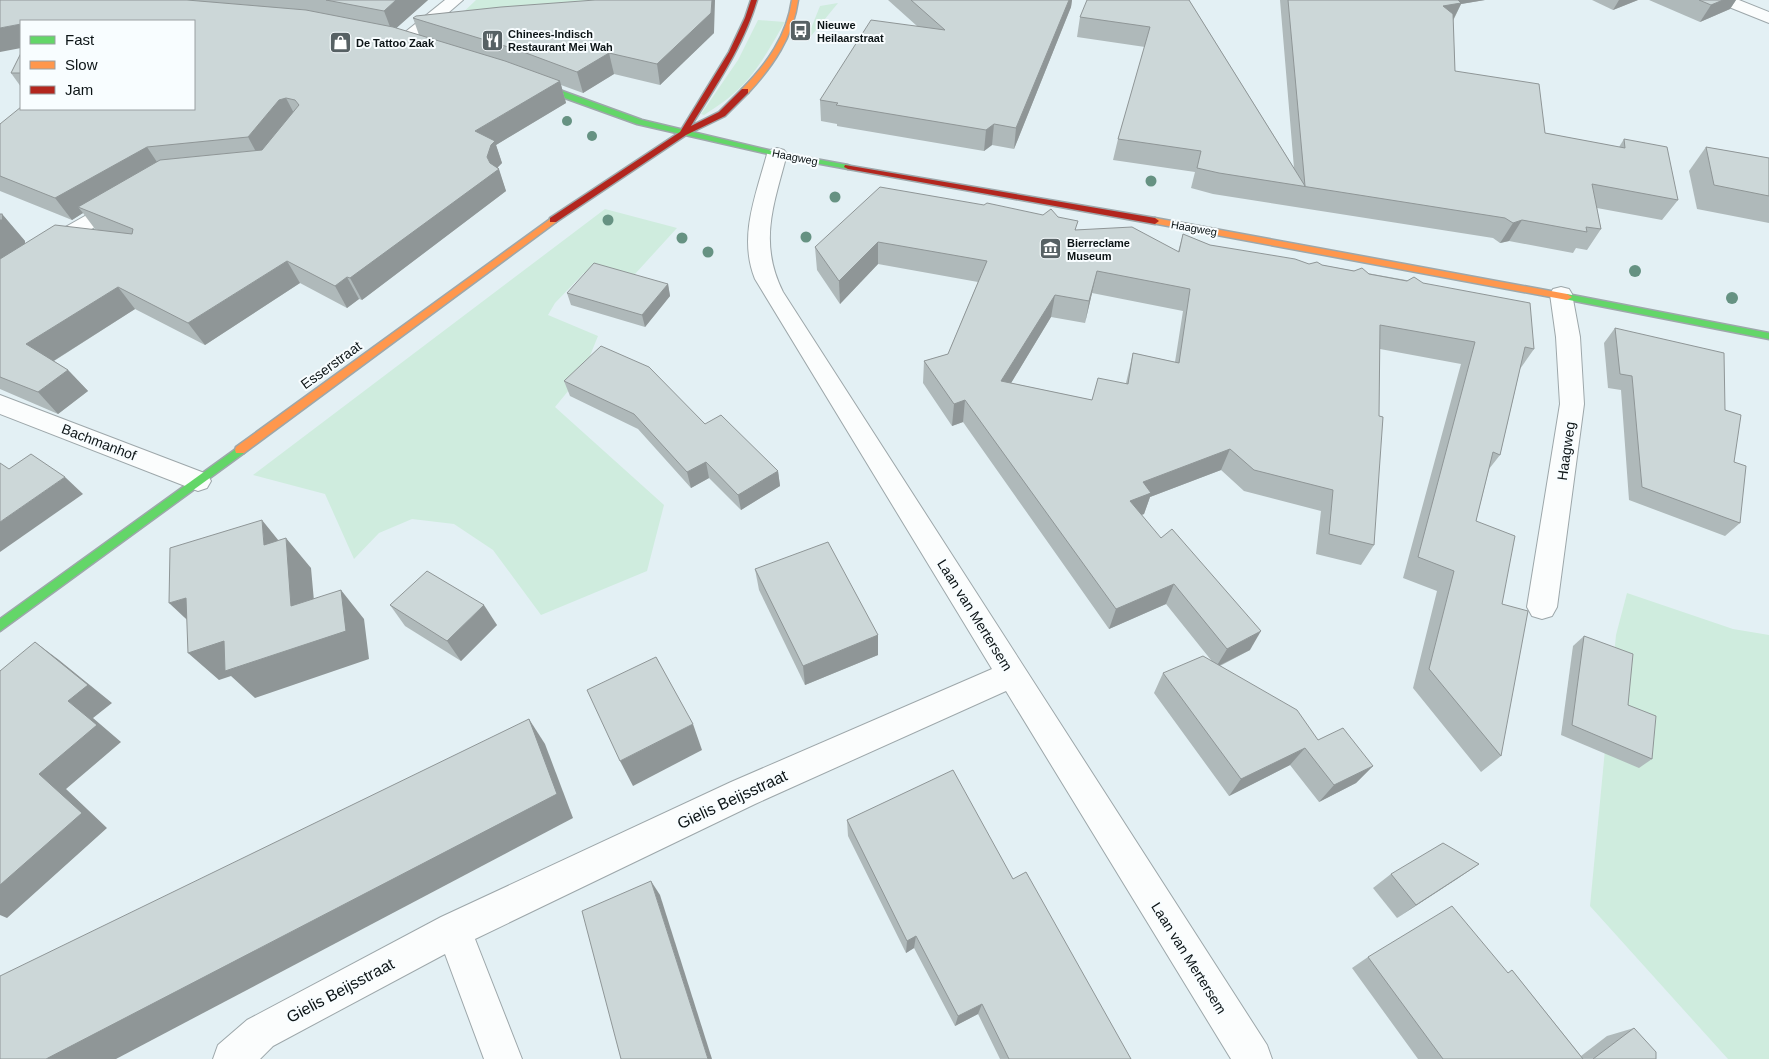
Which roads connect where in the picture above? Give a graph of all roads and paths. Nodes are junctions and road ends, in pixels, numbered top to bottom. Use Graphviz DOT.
graph roads {
  1 [pos="454,0"];
  2 [pos="754,0"];
  3 [pos="795,0"];
  4 [pos="1725,0"];
  5 [pos="1769,18"];
  6 [pos="405,41"];
  7 [pos="518,78"];
  8 [pos="683,133"];
  9 [pos="777,154"];
  10 [pos="140,192"];
  11 [pos="0,273"];
  12 [pos="1561,294"];
  13 [pos="1769,336"];
  14 [pos="0,404"];
  15 [pos="198,481"];
  16 [pos="1542,607"];
  17 [pos="0,626"];
  18 [pos="1012,674"];
  19 [pos="454,930"];
  20 [pos="232,1059"];
  21 [pos="503,1059"];
  22 [pos="1253,1059"];
  1 -- 6 [label="street"];
  2 -- 8 [label="street"];
  3 -- 8 [label="street"];
  4 -- 5 [label="street"];
  7 -- 8 [label="street, Haagweg"];
  8 -- 9 [label="street, Haagweg"];
  8 -- 15 [label="street, Esserstraat"];
  9 -- 12 [label="street, Haagweg"];
  9 -- 18 [label="street, Laan van Mertersem"];
  10 -- 11 [label="street"];
  12 -- 13 [label="street, Haagweg"];
  12 -- 16 [label="street, Haagweg"];
  14 -- 15 [label="street, Bachmanhof"];
  15 -- 17 [label="street, Esserstraat"];
  18 -- 19 [label="street, Gielis Beijsstraat"];
  18 -- 22 [label="street, Laan van Mertersem"];
  19 -- 20 [label="street, Gielis Beijsstraat"];
  19 -- 21 [label="street"];
}
